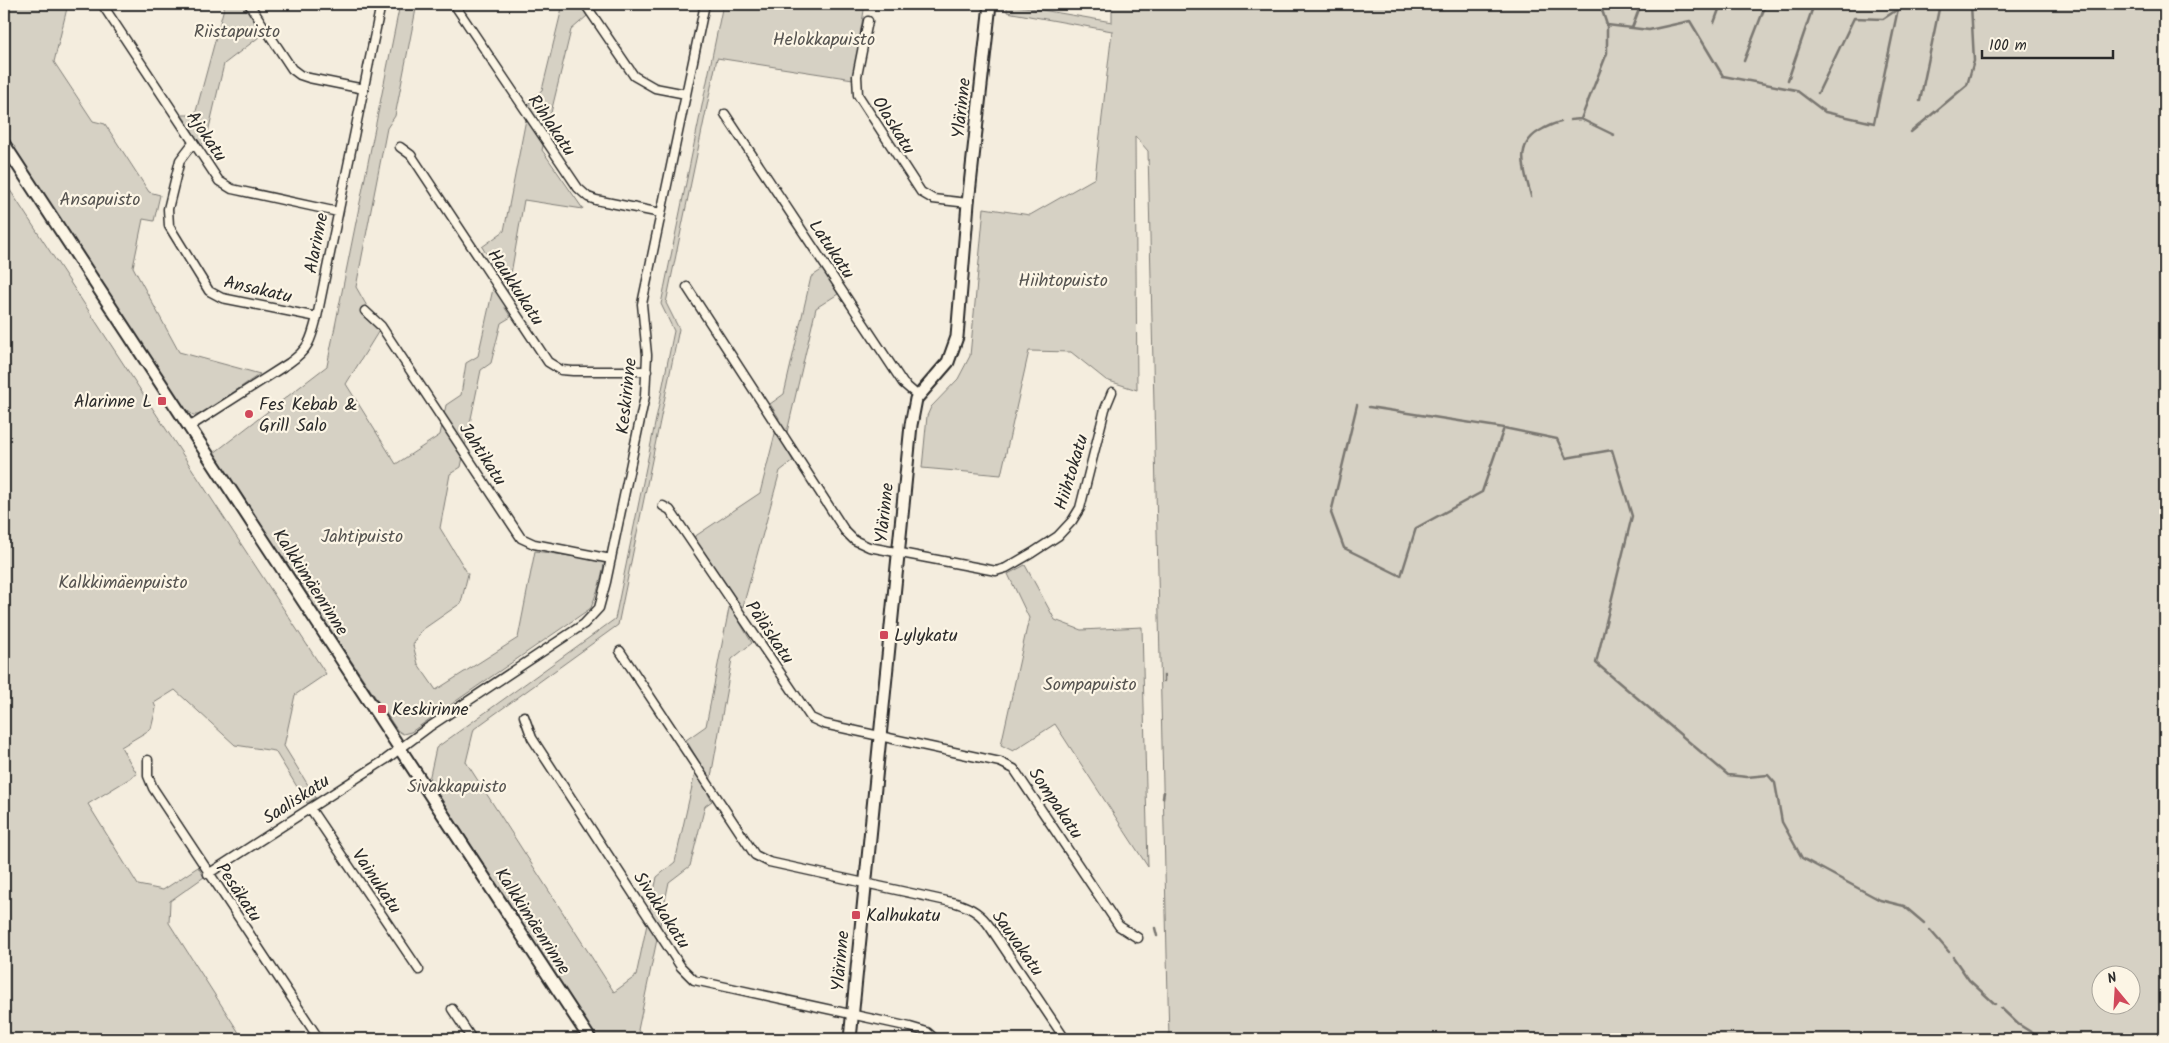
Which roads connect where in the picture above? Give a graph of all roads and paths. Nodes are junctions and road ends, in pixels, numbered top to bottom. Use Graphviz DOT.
graph roads {
  1 [pos="102,4"];
  2 [pos="249,4"];
  3 [pos="382,4"];
  4 [pos="454,4"];
  5 [pos="585,4"];
  6 [pos="706,4"];
  7 [pos="990,4"];
  8 [pos="868,21"];
  9 [pos="364,89"];
  10 [pos="686,94"];
  11 [pos="725,114"];
  12 [pos="193,143"];
  13 [pos="4,144"];
  14 [pos="400,147"];
  15 [pos="968,203"];
  16 [pos="338,212"];
  17 [pos="661,213"];
  18 [pos="687,287"];
  19 [pos="365,311"];
  20 [pos="317,317"];
  21 [pos="647,371"];
  22 [pos="1112,392"];
  23 [pos="918,396"];
  24 [pos="189,427"];
  25 [pos="663,506"];
  26 [pos="898,553"];
  27 [pos="611,559"];
  28 [pos="620,651"];
  29 [pos="524,716"];
  30 [pos="880,736"];
  31 [pos="399,749"];
  32 [pos="148,760"];
  33 [pos="310,808"];
  34 [pos="208,874"];
  35 [pos="865,883"];
  36 [pos="1138,938"];
  37 [pos="419,970"];
  38 [pos="452,1009"];
  39 [pos="853,1015"];
  40 [pos="317,1036"];
  41 [pos="472,1039"];
  42 [pos="590,1039"];
  43 [pos="850,1039"];
  44 [pos="935,1039"];
  45 [pos="1065,1039"];
  1 -- 12 [label="street, Ajokatu"];
  2 -- 9 [label="street"];
  3 -- 9 [label="street, Alarinne"];
  4 -- 17 [label="street, Rihlakatu"];
  5 -- 10 [label="street"];
  6 -- 10 [label="street, Keskirinne"];
  7 -- 15 [label="street, Ylärinne"];
  8 -- 15 [label="street, Olaskatu"];
  9 -- 16 [label="street, Alarinne"];
  10 -- 17 [label="street, Keskirinne"];
  11 -- 23 [label="street, Latukatu"];
  12 -- 16 [label="street, Ajokatu"];
  12 -- 20 [label="street, Ansakatu"];
  13 -- 24 [label="street, Kalkkimäenrinne"];
  14 -- 21 [label="street, Haukkukatu"];
  15 -- 23 [label="street, Ylärinne"];
  16 -- 20 [label="street, Alarinne"];
  17 -- 21 [label="street, Keskirinne"];
  18 -- 26 [label="street"];
  19 -- 27 [label="street, Jahtikatu"];
  20 -- 24 [label="street, Alarinne"];
  21 -- 27 [label="street, Keskirinne"];
  22 -- 26 [label="street, Hiihtokatu"];
  23 -- 26 [label="street, Ylärinne"];
  24 -- 31 [label="street, Kalkkimäenrinne"];
  25 -- 30 [label="street, Päläskatu"];
  26 -- 30 [label="street, Ylärinne"];
  27 -- 31 [label="street, Keskirinne"];
  28 -- 35 [label="street"];
  29 -- 39 [label="street, Sivakkakatu"];
  30 -- 35 [label="street, Ylärinne"];
  30 -- 36 [label="street, Sompakatu"];
  31 -- 33 [label="street, Saaliskatu"];
  31 -- 42 [label="street, Kalkkimäenrinne"];
  32 -- 34 [label="street, Pesäkatu"];
  33 -- 34 [label="street, Saaliskatu"];
  33 -- 37 [label="street, Vainukatu"];
  34 -- 40 [label="street, Pesäkatu"];
  35 -- 39 [label="street, Ylärinne"];
  35 -- 45 [label="street, Sauvakatu"];
  38 -- 41 [label="street"];
  39 -- 43 [label="street, Ylärinne"];
  39 -- 44 [label="street, Sivakkakatu"];
}
